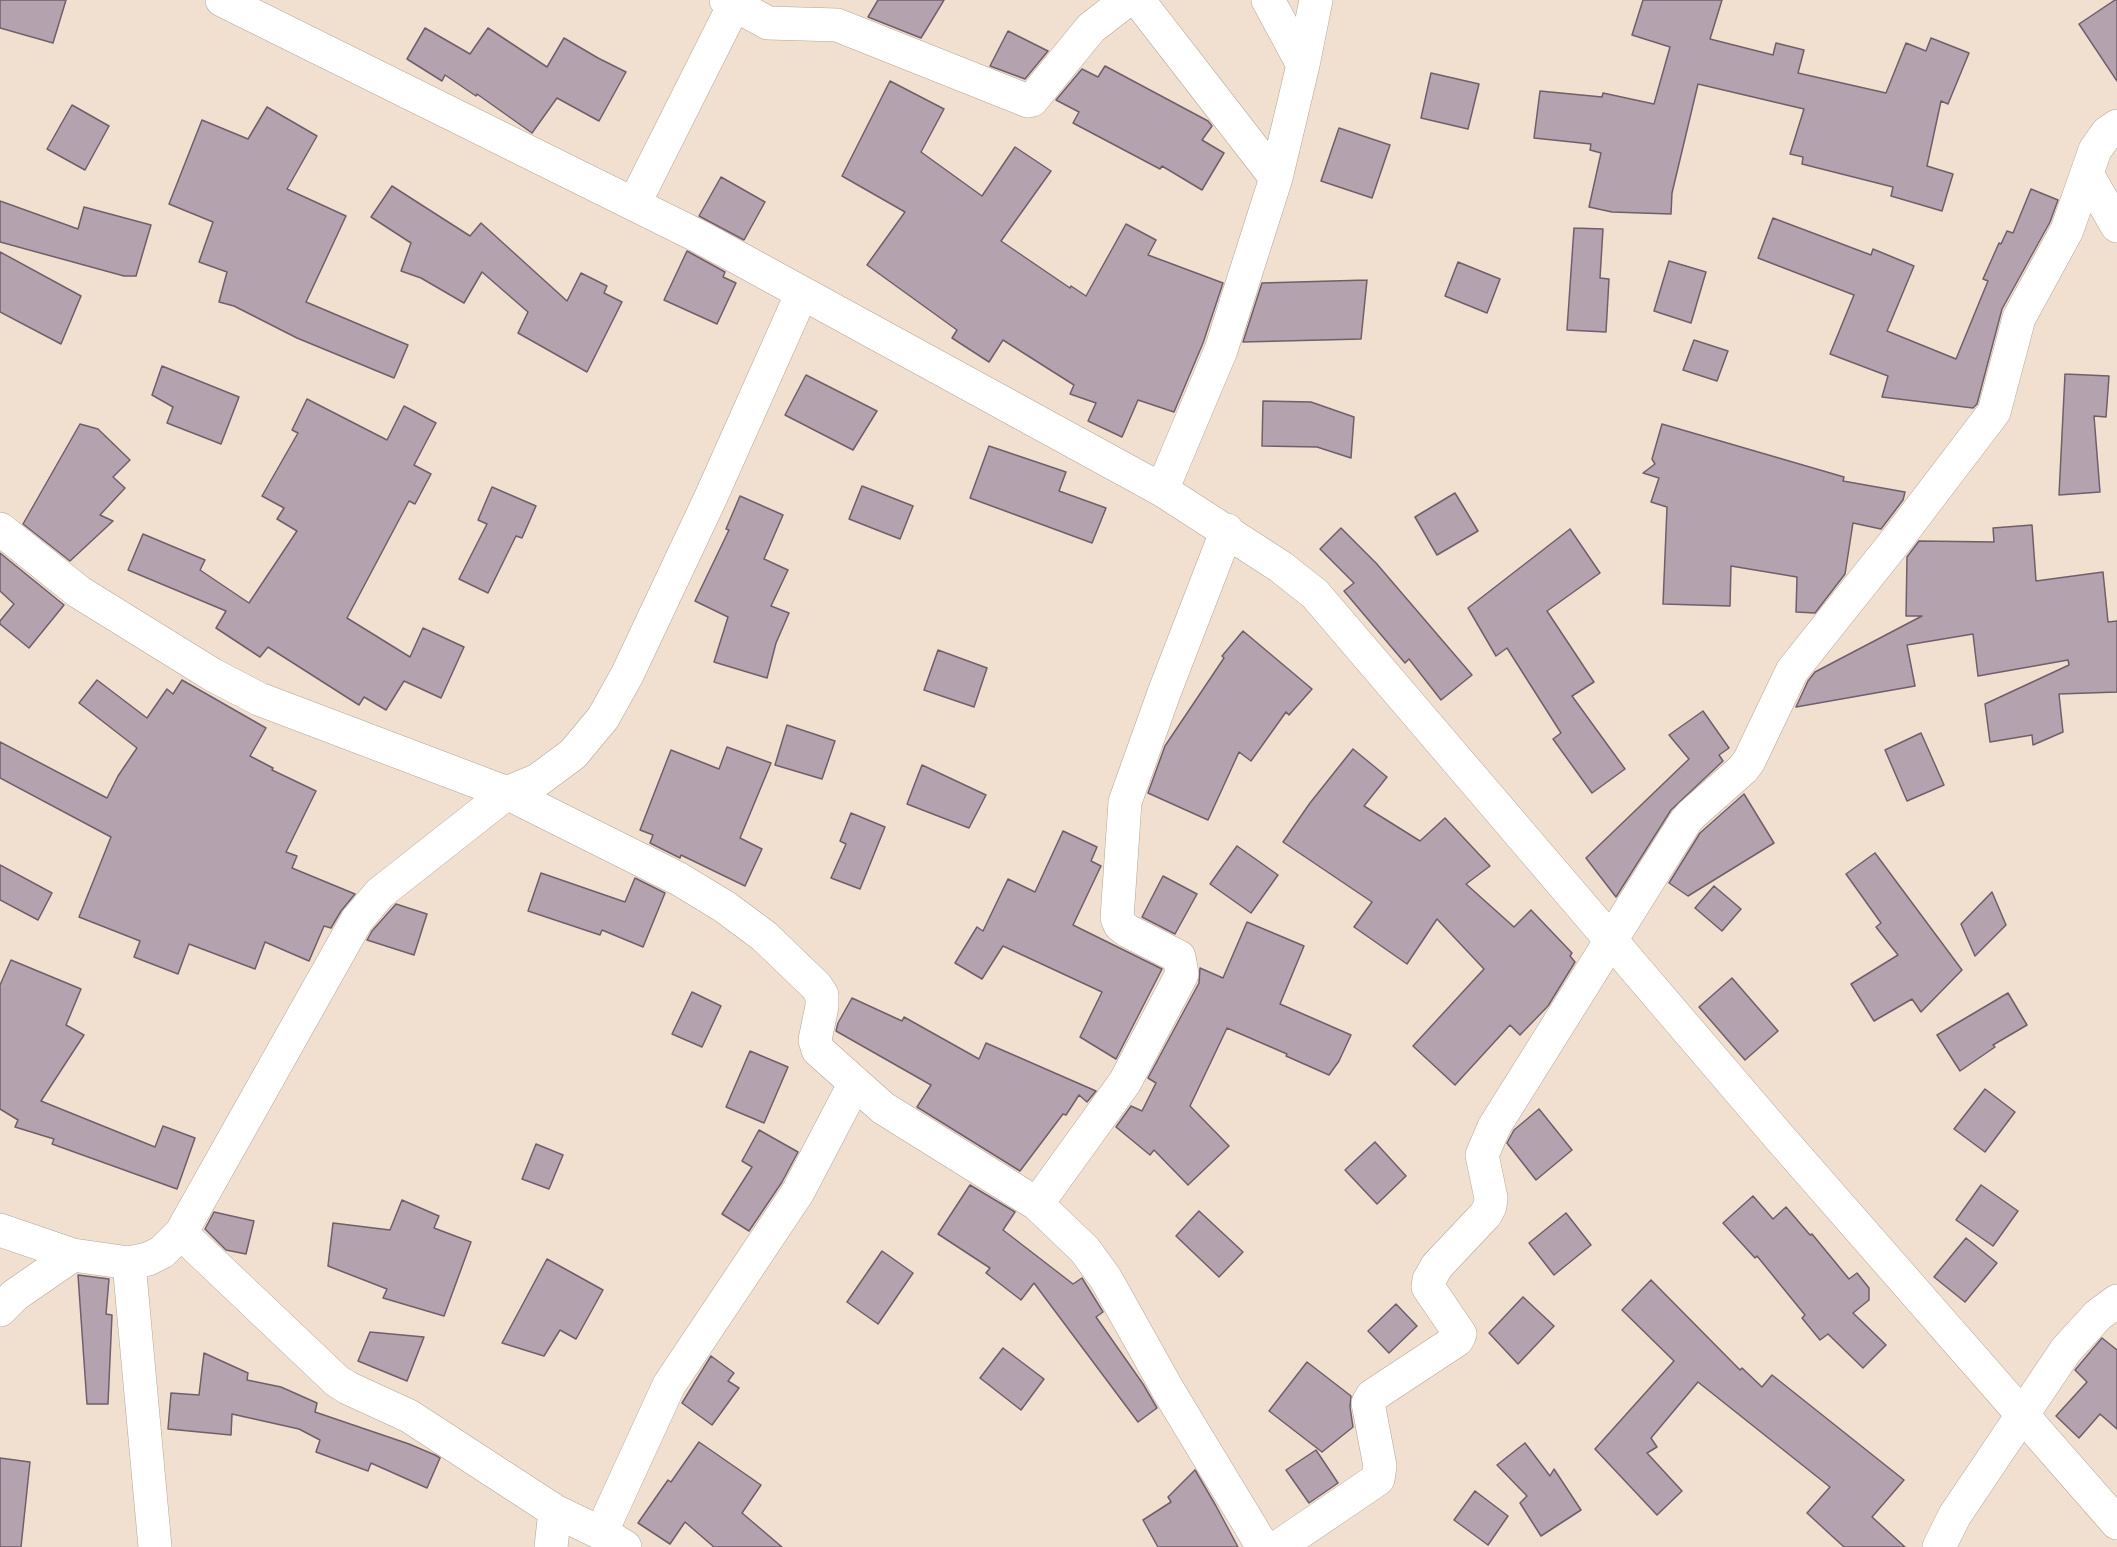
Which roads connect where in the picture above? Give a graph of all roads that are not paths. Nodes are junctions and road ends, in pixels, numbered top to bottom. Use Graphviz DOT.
graph roads {
  1 [pos="222,0"];
  2 [pos="1127,0"];
  3 [pos="1138,0"];
  4 [pos="1268,0"];
  5 [pos="1316,0"];
  6 [pos="730,2"];
  7 [pos="1303,65"];
  8 [pos="2117,126"];
  9 [pos="2087,174"];
  10 [pos="1276,178"];
  11 [pos="634,204"];
  12 [pos="2117,226"];
  13 [pos="802,293"];
  14 [pos="1162,490"];
  15 [pos="0,529"];
  16 [pos="1227,530"];
  17 [pos="507,793"];
  18 [pos="1611,940"];
  19 [pos="855,1083"];
  20 [pos="1037,1204"];
  21 [pos="0,1230"];
  22 [pos="181,1233"];
  23 [pos="73,1255"];
  24 [pos="129,1263"];
  25 [pos="2117,1301"];
  26 [pos="0,1310"];
  27 [pos="2022,1416"];
  28 [pos="555,1511"];
  29 [pos="2117,1522"];
  30 [pos="613,1540"];
  31 [pos="155,1547"];
  32 [pos="551,1547"];
  33 [pos="1263,1547"];
  34 [pos="1278,1547"];
  35 [pos="1938,1547"];
  1 -- 11 [label="street"];
  2 -- 6 [label="street"];
  3 -- 10 [label="street"];
  4 -- 7 [label="street"];
  5 -- 7 [label="street"];
  6 -- 11 [label="street"];
  7 -- 10 [label="street"];
  8 -- 9 [label="street"];
  9 -- 12 [label="street"];
  9 -- 18 [label="street"];
  10 -- 14 [label="street"];
  11 -- 13 [label="street"];
  13 -- 14 [label="street"];
  13 -- 17 [label="street"];
  14 -- 16 [label="street"];
  15 -- 17 [label="street"];
  16 -- 18 [label="street"];
  16 -- 20 [label="street"];
  17 -- 19 [label="street"];
  17 -- 22 [label="street"];
  18 -- 27 [label="street"];
  18 -- 34 [label="street"];
  19 -- 20 [label="street"];
  19 -- 30 [label="street"];
  20 -- 33 [label="street"];
  21 -- 23 [label="street"];
  22 -- 24 [label="street"];
  22 -- 28 [label="street"];
  23 -- 24 [label="street"];
  23 -- 26 [label="street"];
  24 -- 31 [label="street"];
  25 -- 27 [label="street"];
  27 -- 29 [label="street"];
  27 -- 35 [label="street"];
  28 -- 30 [label="street"];
  28 -- 32 [label="street"];
}
